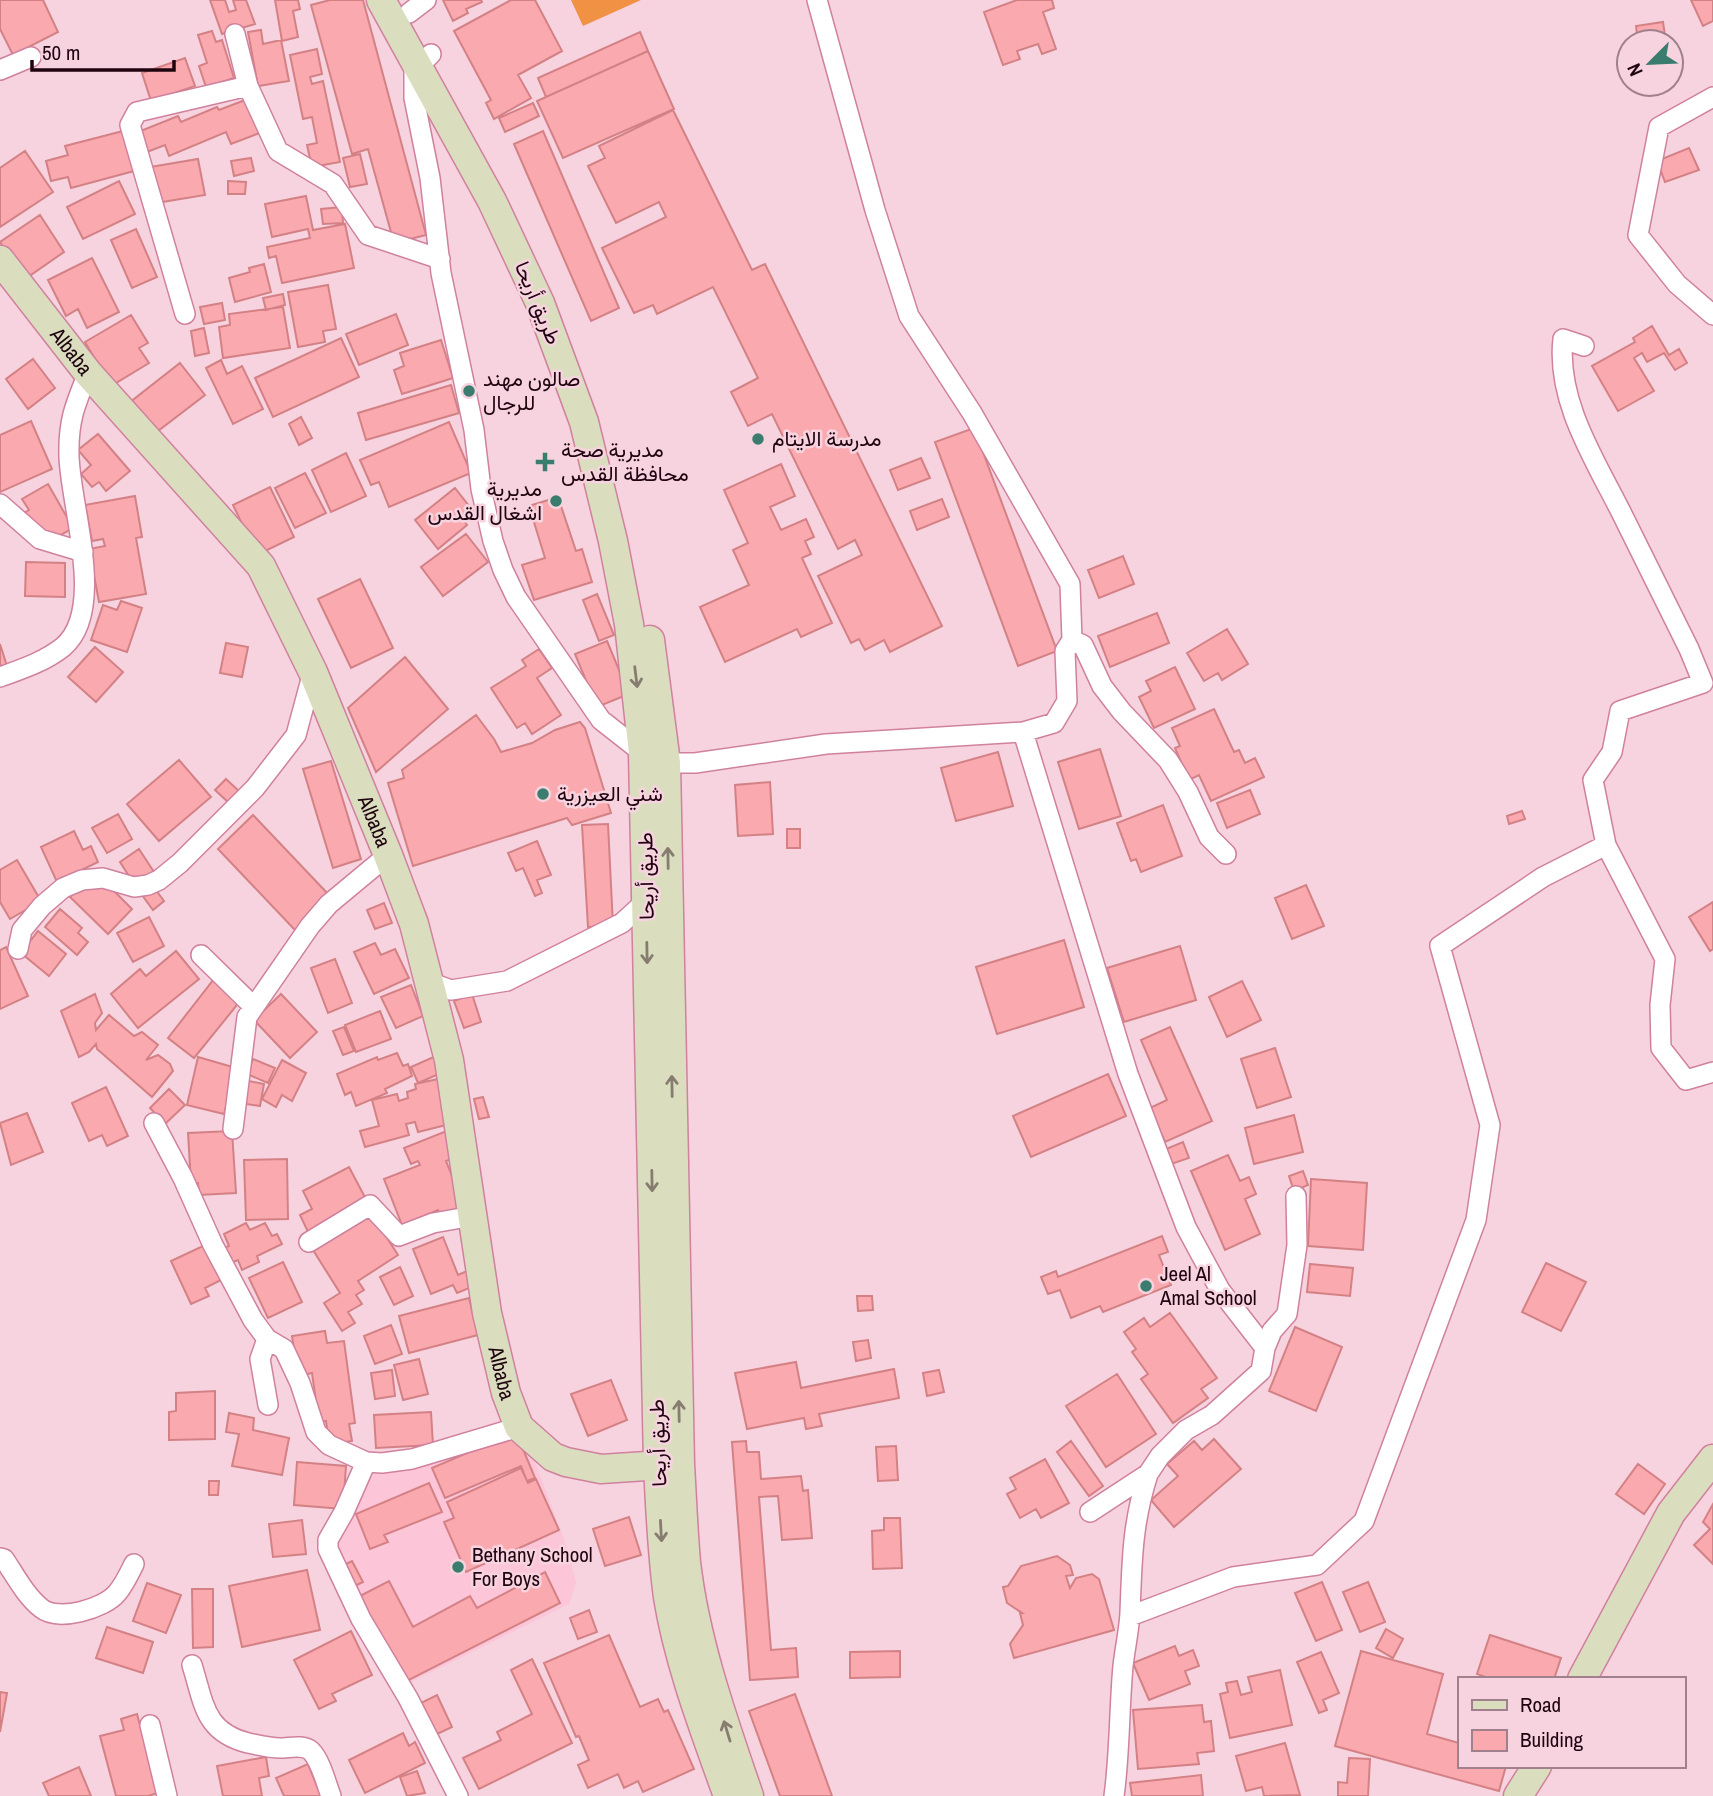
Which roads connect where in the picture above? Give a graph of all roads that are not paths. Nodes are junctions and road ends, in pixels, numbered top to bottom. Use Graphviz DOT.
graph roads {
  1 [pos="381,0"];
  2 [pos="817,0"];
  3 [pos="413,4"];
  4 [pos="235,34"];
  5 [pos="31,57"];
  6 [pos="424,60"];
  7 [pos="0,70"];
  8 [pos="248,86"];
  9 [pos="1713,97"];
  10 [pos="440,259"];
  11 [pos="0,260"];
  12 [pos="185,314"];
  13 [pos="1713,315"];
  14 [pos="1584,346"];
  15 [pos="88,373"];
  16 [pos="0,504"];
  17 [pos="83,552"];
  18 [pos="1072,640"];
  19 [pos="313,672"];
  20 [pos="0,677"];
  21 [pos="1023,732"];
  22 [pos="655,758"];
  23 [pos="1606,845"];
  24 [pos="1226,854"];
  25 [pos="388,855"];
  26 [pos="646,901"];
  27 [pos="18,949"];
  28 [pos="201,955"];
  29 [pos="429,982"];
  30 [pos="254,1007"];
  31 [pos="1713,1072"];
  32 [pos="154,1123"];
  33 [pos="233,1129"];
  34 [pos="1296,1196"];
  35 [pos="474,1216"];
  36 [pos="309,1242"];
  37 [pos="267,1339"];
  38 [pos="1265,1348"];
  39 [pos="268,1405"];
  40 [pos="519,1427"];
  41 [pos="1713,1459"];
  42 [pos="366,1462"];
  43 [pos="669,1464"];
  44 [pos="1147,1474"];
  45 [pos="1090,1512"];
  46 [pos="0,1558"];
  47 [pos="134,1564"];
  48 [pos="1130,1616"];
  49 [pos="192,1665"];
  50 [pos="1583,1677"];
  51 [pos="150,1725"];
  52 [pos="1536,1768"];
  53 [pos="167,1796"];
  54 [pos="331,1796"];
  55 [pos="458,1796"];
  56 [pos="728,1796"];
  57 [pos="749,1796"];
  58 [pos="1114,1796"];
  59 [pos="1518,1796"];
  1 -- 6 [label="main road, طريق أريحا"];
  2 -- 18 [label="street"];
  3 -- 6 [label="main road, طريق أريحا"];
  4 -- 8 [label="street"];
  5 -- 7 [label="street"];
  6 -- 10 [label="street"];
  6 -- 22 [label="main road, طريق أريحا"];
  8 -- 10 [label="street"];
  8 -- 12 [label="street"];
  9 -- 13 [label="street"];
  10 -- 22 [label="street"];
  11 -- 15 [label="main road, Albaba"];
  14 -- 23 [label="street"];
  15 -- 17 [label="street"];
  15 -- 19 [label="main road, Albaba"];
  16 -- 17 [label="street"];
  17 -- 20 [label="street"];
  18 -- 21 [label="street"];
  18 -- 24 [label="street"];
  19 -- 25 [label="main road, Albaba"];
  19 -- 27 [label="street"];
  21 -- 22 [label="street"];
  21 -- 38 [label="street"];
  22 -- 26 [label="main road, طريق أريحا"];
  43 -- 22 [label="main road, طريق أريحا, one-way"];
  23 -- 31 [label="street"];
  23 -- 48 [label="street"];
  25 -- 29 [label="main road, Albaba"];
  25 -- 30 [label="street"];
  26 -- 29 [label="street"];
  26 -- 43 [label="main road, طريق أريحا, one-way"];
  28 -- 30 [label="street"];
  29 -- 35 [label="main road, Albaba"];
  30 -- 33 [label="street"];
  32 -- 37 [label="street"];
  34 -- 38 [label="street"];
  35 -- 36 [label="street"];
  35 -- 40 [label="main road, Albaba"];
  37 -- 39 [label="street"];
  37 -- 42 [label="street"];
  38 -- 44 [label="street"];
  40 -- 42 [label="street"];
  40 -- 43 [label="main road, Albaba"];
  41 -- 50 [label="main road"];
  42 -- 55 [label="street"];
  43 -- 56 [label="main road, طريق أريحا, one-way"];
  57 -- 43 [label="main road, طريق أريحا, one-way"];
  44 -- 45 [label="street"];
  44 -- 48 [label="street"];
  46 -- 47 [label="street"];
  48 -- 58 [label="street"];
  49 -- 54 [label="street"];
  51 -- 53 [label="street"];
  52 -- 59 [label="main road"];
}
